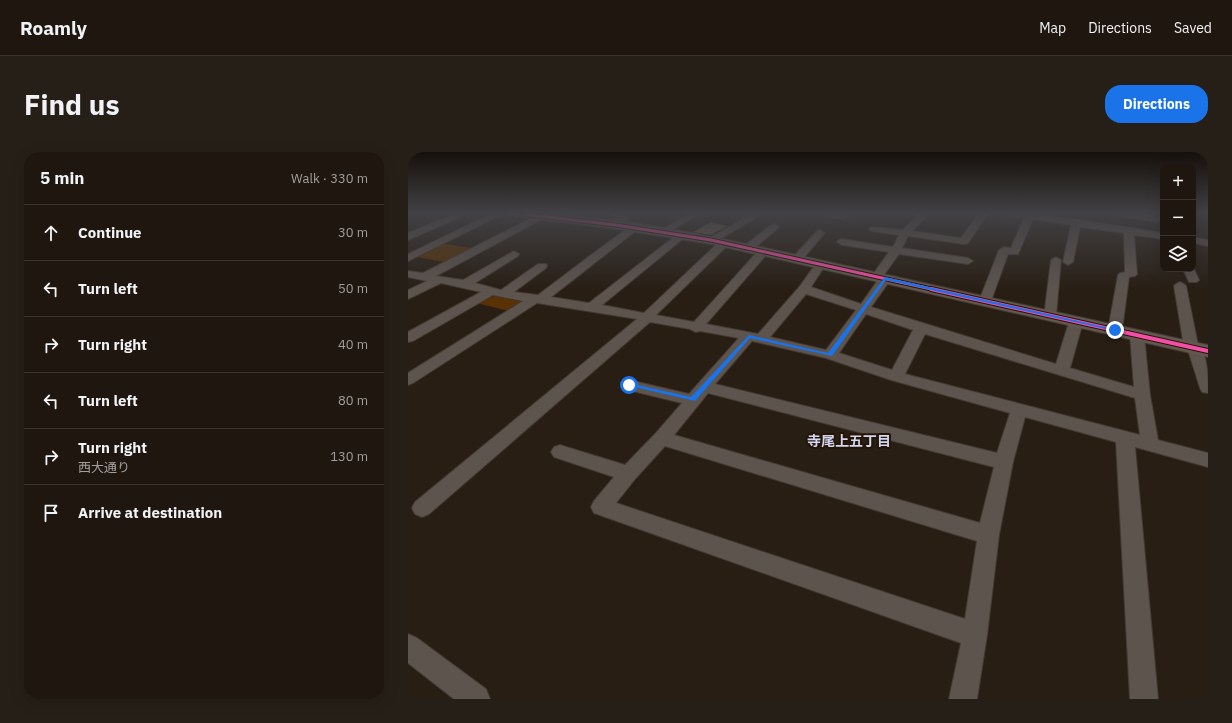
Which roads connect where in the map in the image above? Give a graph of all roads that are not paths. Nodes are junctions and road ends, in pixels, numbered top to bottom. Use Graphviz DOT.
graph roads {
  1 [pos="449,239"];
  2 [pos="499,239"];
  3 [pos="619,239"];
  4 [pos="678,239"];
  5 [pos="700,239"];
  6 [pos="723,239"];
  7 [pos="760,239"];
  8 [pos="815,239"];
  9 [pos="902,239"];
  10 [pos="946,239"];
  11 [pos="966,239"];
  12 [pos="1020,239"];
  13 [pos="1073,239"];
  14 [pos="1129,239"];
  15 [pos="1196,241"];
  16 [pos="442,242"];
  17 [pos="718,242"];
  18 [pos="842,242"];
  19 [pos="1207,245"];
  20 [pos="481,248"];
  21 [pos="748,248"];
  22 [pos="896,250"];
  23 [pos="763,252"];
  24 [pos="514,254"];
  25 [pos="408,258"];
  26 [pos="797,259"];
  27 [pos="1056,260"];
  28 [pos="968,261"];
  29 [pos="1068,262"];
  30 [pos="821,264"];
  31 [pos="542,266"];
  32 [pos="408,274"];
  33 [pos="431,278"];
  34 [pos="881,278"];
  35 [pos="465,284"];
  36 [pos="1180,286"];
  37 [pos="804,289"];
  38 [pos="497,292"];
  39 [pos="408,295"];
  40 [pos="538,299"];
  41 [pos="985,301"];
  42 [pos="592,307"];
  43 [pos="862,309"];
  44 [pos="1050,316"];
  45 [pos="647,317"];
  46 [pos="1076,322"];
  47 [pos="696,328"];
  48 [pos="921,328"];
  49 [pos="1115,330"];
  50 [pos="1137,335"];
  51 [pos="408,338"];
  52 [pos="755,338"];
  53 [pos="1198,349"];
  54 [pos="830,355"];
  55 [pos="1062,370"];
  56 [pos="896,377"];
  57 [pos="408,380"];
  58 [pos="629,385"];
  59 [pos="1208,388"];
  60 [pos="699,393"];
  61 [pos="1142,395"];
  62 [pos="1019,409"];
  63 [pos="662,438"];
  64 [pos="1125,438"];
  65 [pos="1150,445"];
  66 [pos="560,452"];
  67 [pos="1208,460"];
  68 [pos="1004,462"];
  69 [pos="628,474"];
  70 [pos="422,508"];
  71 [pos="988,535"];
  72 [pos="975,635"];
  73 [pos="408,647"];
  74 [pos="476,699"];
  75 [pos="963,699"];
  76 [pos="1144,699"];
  1 -- 16 [label="street"];
  2 -- 20 [label="street"];
  3 -- 40 [label="street"];
  4 -- 42 [label="street"];
  5 -- 17 [label="street"];
  6 -- 17 [label="street"];
  7 -- 21 [label="street"];
  8 -- 26 [label="street"];
  9 -- 22 [label="street"];
  10 -- 11 [label="street"];
  12 -- 41 [label="street"];
  13 -- 29 [label="street"];
  14 -- 49 [label="street"];
  15 -- 19 [label="street"];
  16 -- 20 [label="street"];
  16 -- 25 [label="street"];
  17 -- 21 [label="street"];
  17 -- 45 [label="street"];
  18 -- 22 [label="street"];
  20 -- 33 [label="street"];
  21 -- 23 [label="street"];
  22 -- 28 [label="street"];
  22 -- 34 [label="street"];
  23 -- 26 [label="street"];
  23 -- 47 [label="street"];
  24 -- 35 [label="street"];
  26 -- 30 [label="street"];
  27 -- 44 [label="street"];
  30 -- 34 [label="street"];
  30 -- 37 [label="street"];
  31 -- 38 [label="street"];
  32 -- 33 [label="street"];
  33 -- 35 [label="street"];
  33 -- 39 [label="street"];
  34 -- 41 [label="street"];
  34 -- 43 [label="street"];
  35 -- 38 [label="street"];
  36 -- 53 [label="street"];
  37 -- 43 [label="street"];
  37 -- 52 [label="street"];
  38 -- 40 [label="street"];
  38 -- 51 [label="street"];
  40 -- 42 [label="street"];
  40 -- 57 [label="street"];
  41 -- 44 [label="street"];
  42 -- 45 [label="street"];
  43 -- 48 [label="street"];
  43 -- 54 [label="street"];
  44 -- 46 [label="street"];
  45 -- 47 [label="street"];
  45 -- 70 [label="street"];
  46 -- 49 [label="street"];
  46 -- 55 [label="street"];
  47 -- 52 [label="street"];
  48 -- 55 [label="street"];
  48 -- 56 [label="street"];
  49 -- 50 [label="street"];
  50 -- 53 [label="street"];
  50 -- 61 [label="street"];
  52 -- 54 [label="street"];
  52 -- 60 [label="street"];
  53 -- 59 [label="street"];
  54 -- 56 [label="street"];
  55 -- 61 [label="street"];
  56 -- 62 [label="street"];
  58 -- 60 [label="street"];
  60 -- 63 [label="street"];
  60 -- 68 [label="street"];
  61 -- 65 [label="street"];
  62 -- 64 [label="street"];
  62 -- 68 [label="street"];
  63 -- 69 [label="street"];
  63 -- 71 [label="street"];
  64 -- 65 [label="street"];
  64 -- 76 [label="street"];
  65 -- 67 [label="street"];
  66 -- 69 [label="street"];
  68 -- 71 [label="street"];
  69 -- 72 [label="street"];
  71 -- 72 [label="street"];
  72 -- 75 [label="street"];
  73 -- 74 [label="street"];
}
